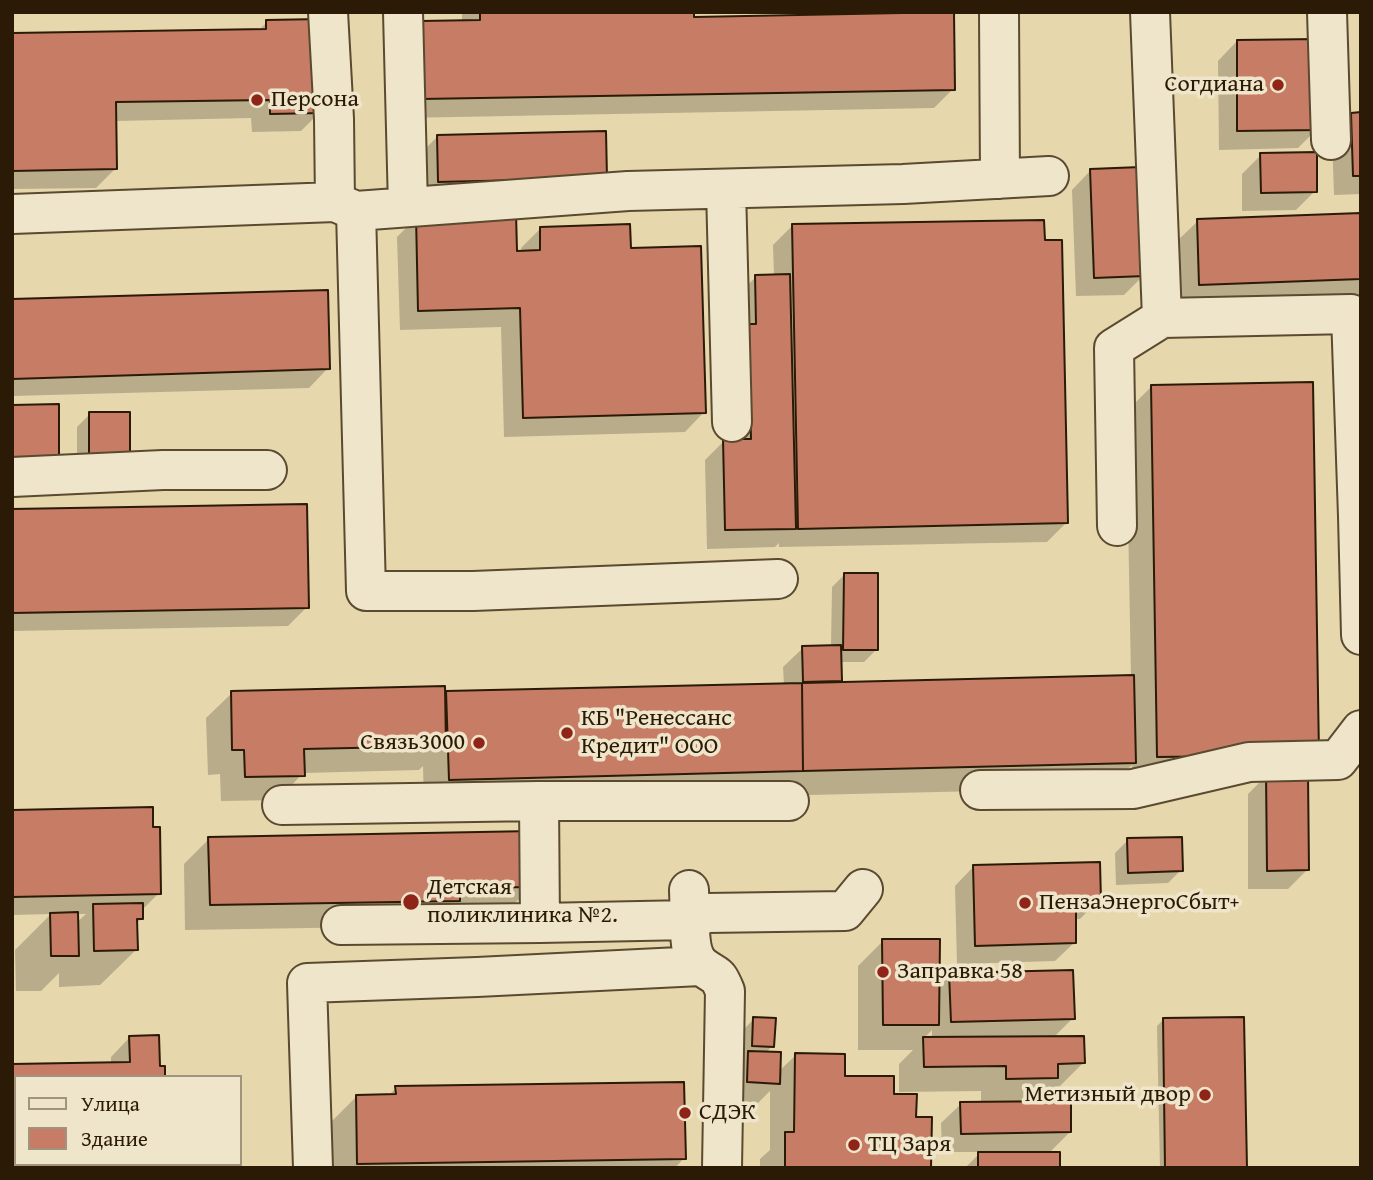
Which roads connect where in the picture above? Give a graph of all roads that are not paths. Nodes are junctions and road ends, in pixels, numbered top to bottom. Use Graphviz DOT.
graph roads {
  1 [pos="328,12"];
  2 [pos="403,12"];
  3 [pos="999,12"];
  4 [pos="1150,12"];
  5 [pos="1327,12"];
  6 [pos="1331,140"];
  7 [pos="1049,176"];
  8 [pos="1000,179"];
  9 [pos="726,189"];
  10 [pos="345,206"];
  11 [pos="408,207"];
  12 [pos="12,214"];
  13 [pos="1163,318"];
  14 [pos="732,422"];
  15 [pos="267,470"];
  16 [pos="12,477"];
  17 [pos="1359,516"];
  18 [pos="1117,526"];
  19 [pos="778,579"];
  20 [pos="1361,635"];
  21 [pos="1361,730"];
  22 [pos="980,790"];
  23 [pos="539,801"];
  24 [pos="789,801"];
  25 [pos="282,805"];
  26 [pos="863,889"];
  27 [pos="690,905"];
  28 [pos="540,923"];
  29 [pos="341,925"];
  30 [pos="701,966"];
  31 [pos="313,1168"];
  32 [pos="722,1168"];
  1 -- 10 [label="lane"];
  2 -- 11 [label="lane"];
  3 -- 8 [label="lane"];
  4 -- 13 [label="lane"];
  5 -- 6 [label="lane"];
  7 -- 8 [label="lane"];
  8 -- 9 [label="lane"];
  9 -- 11 [label="lane"];
  9 -- 14 [label="lane"];
  10 -- 11 [label="lane"];
  10 -- 12 [label="lane"];
  10 -- 19 [label="lane"];
  13 -- 17 [label="lane"];
  13 -- 18 [label="lane"];
  15 -- 16 [label="lane"];
  17 -- 20 [label="lane"];
  21 -- 22 [label="lane"];
  23 -- 24 [label="lane"];
  23 -- 25 [label="lane"];
  23 -- 28 [label="lane"];
  26 -- 27 [label="lane"];
  27 -- 28 [label="lane"];
  27 -- 30 [label="lane"];
  28 -- 29 [label="lane"];
  30 -- 31 [label="lane"];
  30 -- 32 [label="lane"];
}
